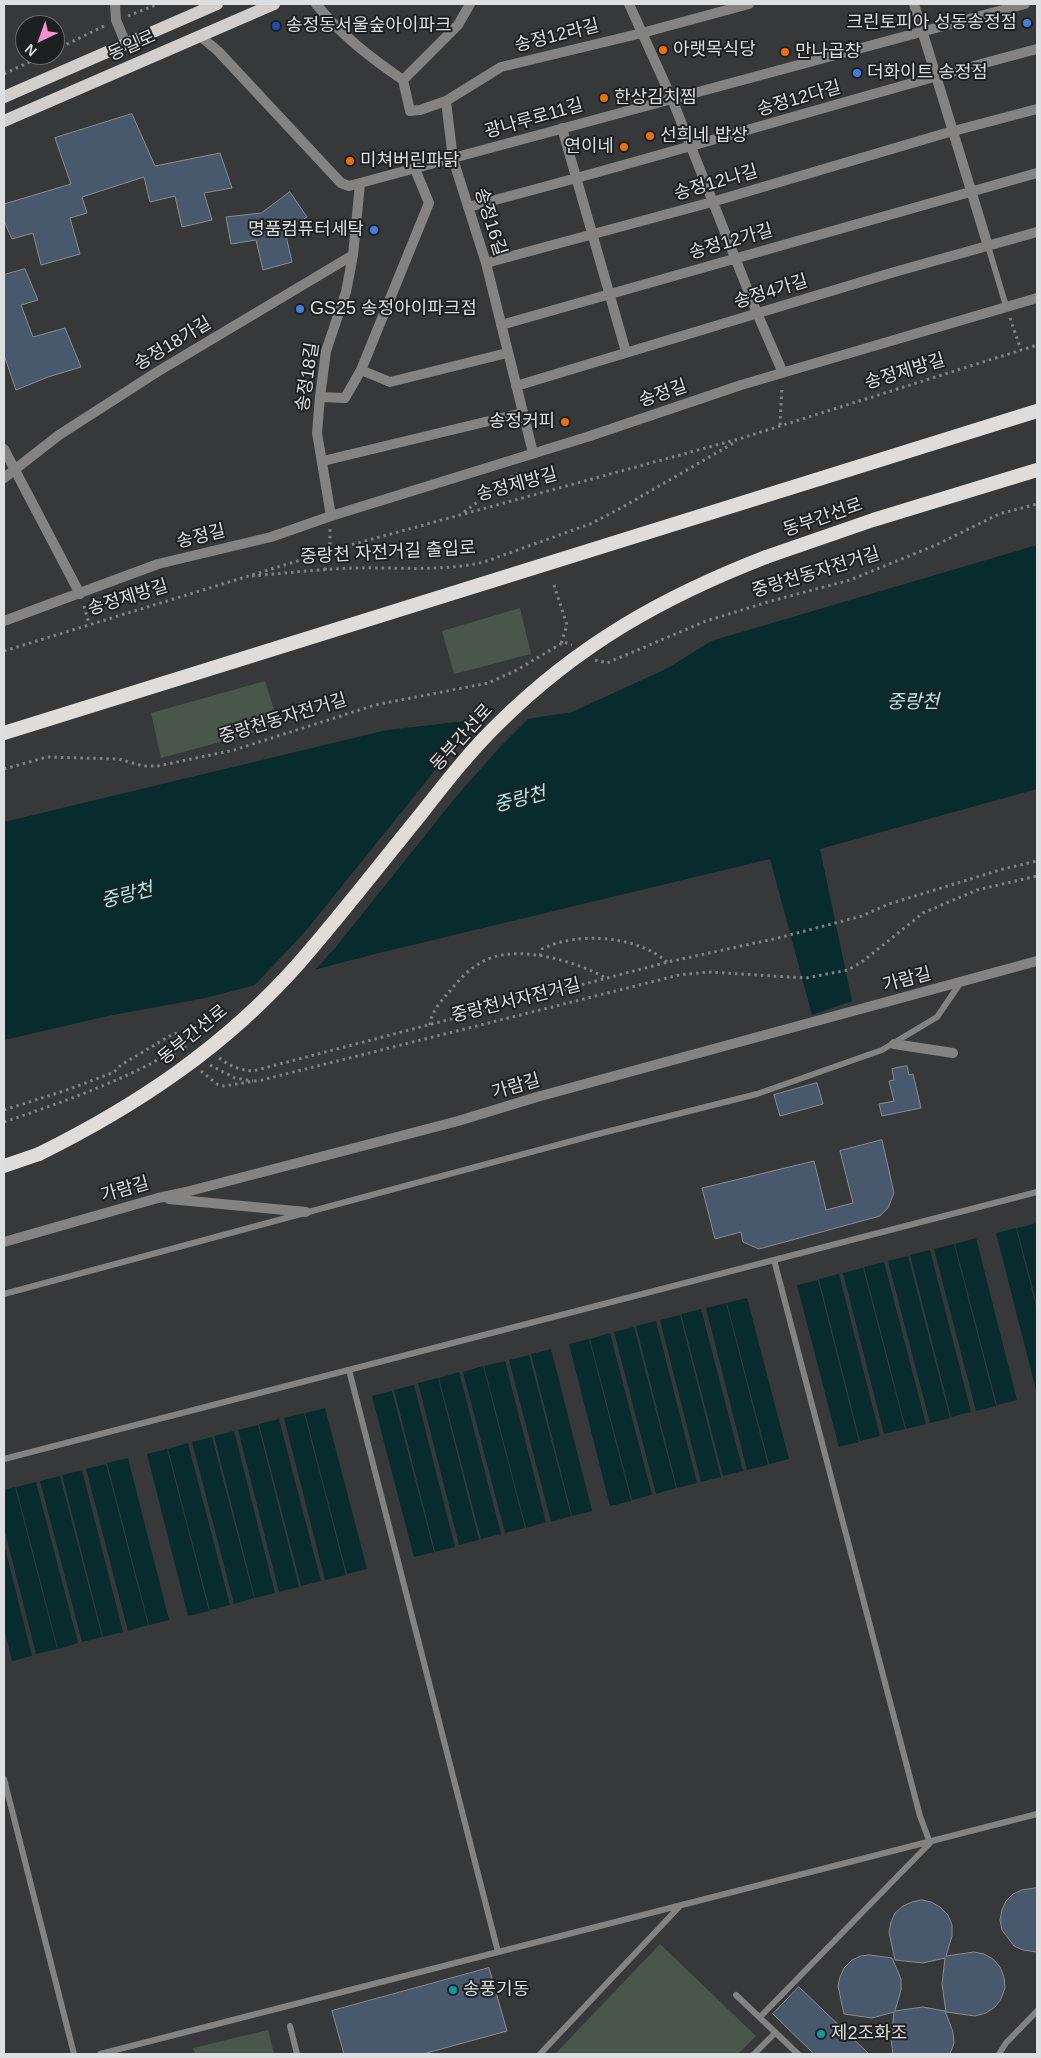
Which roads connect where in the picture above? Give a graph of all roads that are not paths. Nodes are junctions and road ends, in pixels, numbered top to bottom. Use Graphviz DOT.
graph roads {
  1 [pos="115,4"];
  2 [pos="217,4"];
  3 [pos="274,4"];
  4 [pos="316,4"];
  5 [pos="470,4"];
  6 [pos="629,4"];
  7 [pos="749,4"];
  8 [pos="914,4"];
  9 [pos="1025,4"];
  10 [pos="922,32"];
  11 [pos="642,33"];
  12 [pos="200,36"];
  13 [pos="126,44"];
  14 [pos="1037,49"];
  15 [pos="936,76"];
  16 [pos="403,80"];
  17 [pos="4,97"];
  18 [pos="672,99"];
  19 [pos="446,101"];
  20 [pos="1037,109"];
  21 [pos="4,121"];
  22 [pos="562,128"];
  23 [pos="954,131"];
  24 [pos="691,148"];
  25 [pos="453,159"];
  26 [pos="416,169"];
  27 [pos="1037,173"];
  28 [pos="576,180"];
  29 [pos="360,184"];
  30 [pos="971,191"];
  31 [pos="712,202"];
  32 [pos="468,207"];
  33 [pos="1037,232"];
  34 [pos="592,235"];
  35 [pos="988,246"];
  36 [pos="353,255"];
  37 [pos="735,258"];
  38 [pos="486,263"];
  39 [pos="609,294"];
  40 [pos="1037,298"];
  41 [pos="1006,306"];
  42 [pos="757,313"];
  43 [pos="501,325"];
  44 [pos="626,352"];
  45 [pos="507,353"];
  46 [pos="361,370"];
  47 [pos="783,373"];
  48 [pos="516,386"];
  49 [pos="320,397"];
  50 [pos="1037,411"];
  51 [pos="522,413"];
  52 [pos="4,449"];
  53 [pos="533,453"];
  54 [pos="323,461"];
  55 [pos="15,469"];
  56 [pos="1037,470"];
  57 [pos="4,478"];
  58 [pos="331,516"];
  59 [pos="80,594"];
  60 [pos="4,621"];
  61 [pos="4,733"];
  62 [pos="1037,961"];
  63 [pos="961,982"];
  64 [pos="894,1044"];
  65 [pos="953,1053"];
  66 [pos="4,1166"];
  67 [pos="1037,1192"];
  68 [pos="158,1198"];
  69 [pos="306,1212"];
  70 [pos="4,1242"];
  71 [pos="774,1260"];
  72 [pos="4,1294"];
  73 [pos="349,1370"];
  74 [pos="4,1459"];
  75 [pos="4,1779"];
  76 [pos="1037,1814"];
  77 [pos="930,1843"];
  78 [pos="680,1906"];
  79 [pos="498,1952"];
  80 [pos="736,1994"];
  81 [pos="1037,2011"];
  82 [pos="760,2017"];
  83 [pos="290,2026"];
  84 [pos="775,2033"];
  85 [pos="74,2054"];
  86 [pos="100,2054"];
  87 [pos="297,2054"];
  88 [pos="540,2054"];
  89 [pos="754,2054"];
  90 [pos="798,2054"];
  91 [pos="999,2054"];
  1 -- 13 [label="street, 동일로"];
  2 -- 13 [label="main road, 동일로"];
  3 -- 12 [label="main road, 동일로"];
  4 -- 16 [label="street"];
  5 -- 16 [label="street"];
  6 -- 11 [label="street"];
  7 -- 11 [label="street, 송정12라길"];
  8 -- 10 [label="street"];
  9 -- 10 [label="street, 광나루로11길"];
  10 -- 15 [label="street"];
  10 -- 18 [label="street, 광나루로11길"];
  11 -- 18 [label="street"];
  11 -- 19 [label="street, 송정12라길"];
  12 -- 21 [label="main road, 동일로"];
  12 -- 29 [label="street, 광나루로11길"];
  13 -- 17 [label="main road, 동일로"];
  14 -- 15 [label="street, 송정12다길"];
  15 -- 23 [label="street"];
  15 -- 24 [label="street, 송정12다길"];
  16 -- 19 [label="street, 송정12라길"];
  18 -- 22 [label="street, 광나루로11길"];
  18 -- 24 [label="street"];
  19 -- 25 [label="street, 송정16길"];
  20 -- 23 [label="street, 송정12나길"];
  22 -- 25 [label="street, 광나루로11길"];
  22 -- 28 [label="street"];
  23 -- 30 [label="street"];
  23 -- 31 [label="street, 송정12나길"];
  24 -- 28 [label="street, 송정12다길"];
  24 -- 31 [label="street"];
  25 -- 26 [label="street, 광나루로11길"];
  25 -- 32 [label="street, 송정16길"];
  26 -- 29 [label="street, 광나루로11길"];
  26 -- 46 [label="street"];
  27 -- 30 [label="street, 송정12가길"];
  28 -- 32 [label="street, 송정12다길"];
  28 -- 34 [label="street"];
  29 -- 36 [label="street, 송정18길"];
  30 -- 35 [label="street"];
  30 -- 37 [label="street, 송정12가길"];
  31 -- 34 [label="street, 송정12나길"];
  31 -- 37 [label="street"];
  32 -- 38 [label="street, 송정16길"];
  33 -- 35 [label="street, 송정4가길"];
  34 -- 38 [label="street, 송정12나길"];
  34 -- 39 [label="street"];
  35 -- 41 [label="lane"];
  35 -- 42 [label="street, 송정4가길"];
  36 -- 49 [label="street, 송정18길"];
  36 -- 55 [label="street, 송정18가길"];
  37 -- 39 [label="street, 송정12가길"];
  37 -- 42 [label="street"];
  38 -- 43 [label="street, 송정16길"];
  39 -- 43 [label="street, 송정12가길"];
  39 -- 44 [label="street"];
  40 -- 41 [label="street, 송정길"];
  41 -- 47 [label="street, 송정길"];
  42 -- 44 [label="street, 송정4가길"];
  42 -- 47 [label="street"];
  43 -- 45 [label="street, 송정16길"];
  44 -- 48 [label="street, 송정4가길"];
  45 -- 46 [label="street"];
  45 -- 48 [label="street, 송정16길"];
  46 -- 49 [label="street"];
  47 -- 53 [label="street, 송정길"];
  48 -- 51 [label="street, 송정16길"];
  49 -- 54 [label="street, 송정18길"];
  50 -- 61 [label="highway"];
  51 -- 53 [label="street, 송정16길"];
  51 -- 54 [label="street"];
  52 -- 55 [label="street"];
  53 -- 58 [label="street, 송정길"];
  54 -- 58 [label="street, 송정18길"];
  55 -- 57 [label="street, 송정18가길"];
  55 -- 59 [label="street"];
  56 -- 66 [label="highway, 동부간선로, bridge"];
  58 -- 59 [label="street, 송정길"];
  59 -- 60 [label="street"];
  62 -- 63 [label="street, 가람길"];
  63 -- 64 [label="lane"];
  63 -- 68 [label="street, 가람길"];
  64 -- 65 [label="street"];
  64 -- 69 [label="lane"];
  67 -- 71 [label="lane"];
  68 -- 69 [label="street"];
  68 -- 70 [label="street, 가람길"];
  69 -- 72 [label="lane"];
  71 -- 73 [label="lane"];
  71 -- 77 [label="lane"];
  73 -- 74 [label="lane"];
  73 -- 79 [label="lane"];
  75 -- 85 [label="lane"];
  76 -- 77 [label="lane"];
  77 -- 78 [label="lane"];
  77 -- 82 [label="lane"];
  78 -- 79 [label="lane"];
  78 -- 88 [label="lane"];
  79 -- 86 [label="lane"];
  80 -- 82 [label="lane"];
  81 -- 91 [label="lane"];
  82 -- 84 [label="lane"];
  83 -- 87 [label="lane"];
  84 -- 89 [label="lane"];
  84 -- 90 [label="lane"];
}
